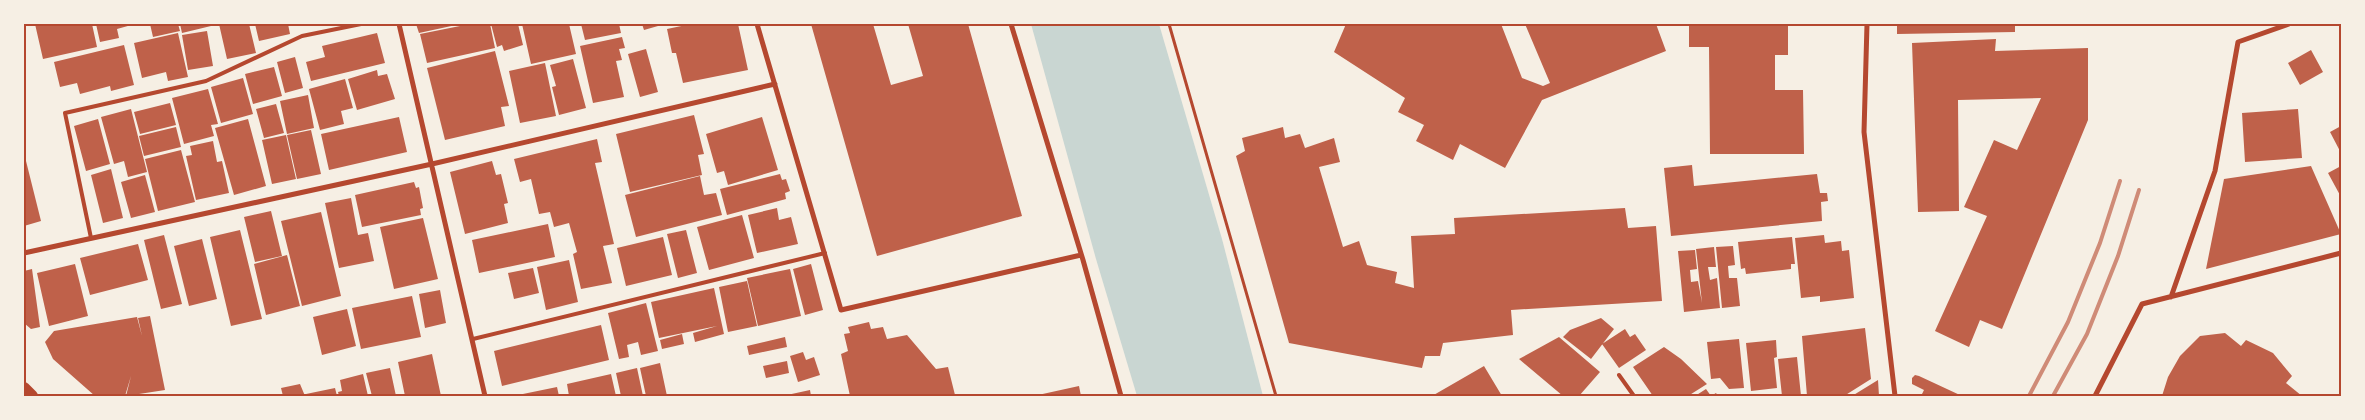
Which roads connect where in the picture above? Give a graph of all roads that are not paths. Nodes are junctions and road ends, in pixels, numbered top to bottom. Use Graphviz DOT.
graph roads {
  1 [pos="361,24"];
  2 [pos="399,24"];
  3 [pos="757,24"];
  4 [pos="1011,24"];
  5 [pos="1867,24"];
  6 [pos="2289,24"];
  7 [pos="774,84"];
  8 [pos="432,164"];
  9 [pos="91,238"];
  10 [pos="24,253"];
  11 [pos="825,253"];
  12 [pos="2341,253"];
  13 [pos="1081,255"];
  14 [pos="2171,297"];
  15 [pos="473,339"];
  16 [pos="1619,376"];
  17 [pos="24,388"];
  18 [pos="32,396"];
  19 [pos="486,396"];
  20 [pos="1121,396"];
  21 [pos="1634,396"];
  22 [pos="1895,396"];
  23 [pos="2095,396"];
  1 -- 9 [label="lane"];
  2 -- 8 [label="street"];
  3 -- 7 [label="street"];
  4 -- 13 [label="street"];
  5 -- 22 [label="street"];
  6 -- 14 [label="street"];
  7 -- 8 [label="street"];
  7 -- 11 [label="street"];
  8 -- 9 [label="street"];
  8 -- 15 [label="street"];
  9 -- 10 [label="street"];
  11 -- 13 [label="street"];
  11 -- 15 [label="lane"];
  12 -- 14 [label="street"];
  13 -- 20 [label="street"];
  14 -- 23 [label="street"];
  15 -- 19 [label="street"];
  16 -- 21 [label="lane"];
  17 -- 18 [label="main road"];
}
